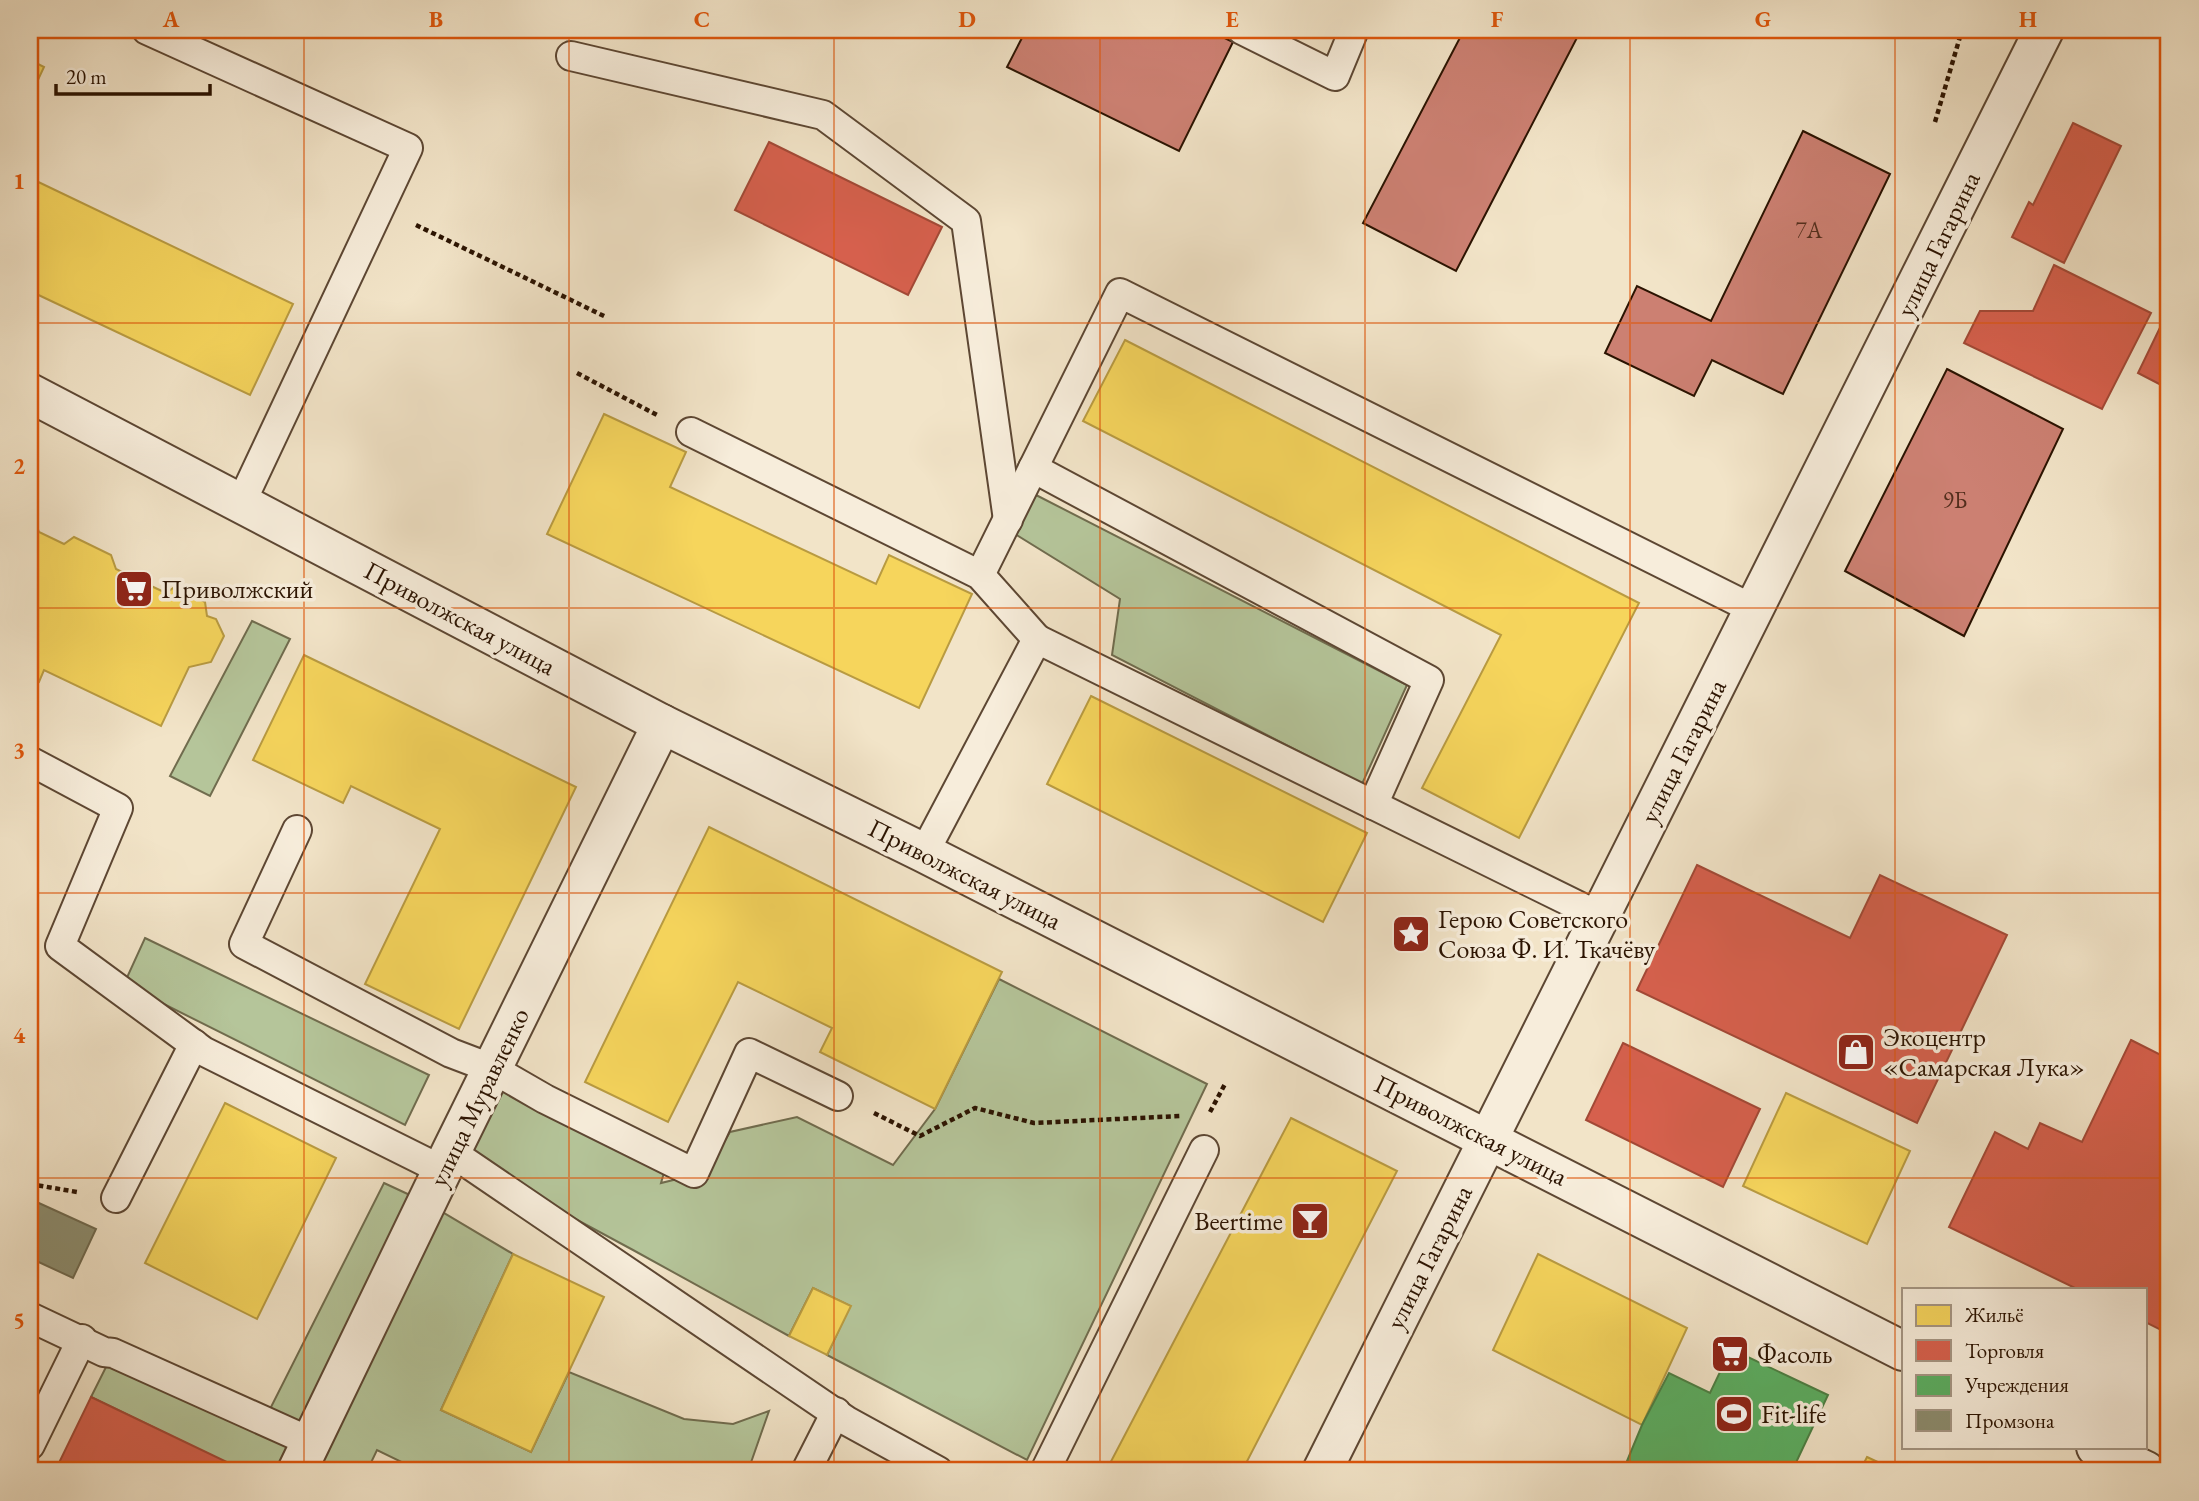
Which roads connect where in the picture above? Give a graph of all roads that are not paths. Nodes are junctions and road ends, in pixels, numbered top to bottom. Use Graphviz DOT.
graph roads {
  1 [pos="147,30"];
  2 [pos="1242,30"];
  3 [pos="1354,30"];
  4 [pos="2044,30"];
  5 [pos="571,56"];
  6 [pos="30,393"];
  7 [pos="691,432"];
  8 [pos="1033,468"];
  9 [pos="241,503"];
  10 [pos="1008,520"];
  11 [pos="980,575"];
  12 [pos="1755,610"];
  13 [pos="1037,639"];
  14 [pos="662,724"];
  15 [pos="30,761"];
  16 [pos="1373,805"];
  17 [pos="297,830"];
  18 [pos="924,853"];
  19 [pos="1599,916"];
  20 [pos="194,1044"];
  21 [pos="493,1069"];
  22 [pos="838,1096"];
  23 [pos="1488,1139"];
  24 [pos="1204,1150"];
  25 [pos="446,1161"];
  26 [pos="116,1198"];
  27 [pos="30,1317"];
  28 [pos="82,1339"];
  29 [pos="1902,1350"];
  30 [pos="836,1412"];
  31 [pos="30,1446"];
  32 [pos="2098,1448"];
  33 [pos="304,1456"];
  34 [pos="806,1471"];
  35 [pos="938,1471"];
  36 [pos="1045,1471"];
  37 [pos="1322,1471"];
  38 [pos="2146,1471"];
  1 -- 9 [label="lane"];
  2 -- 3 [label="lane"];
  4 -- 12 [label="street, улица Гагарина"];
  5 -- 10 [label="lane"];
  6 -- 9 [label="street, Приволжская улица"];
  7 -- 11 [label="lane"];
  8 -- 10 [label="lane"];
  8 -- 12 [label="lane"];
  8 -- 16 [label="lane"];
  9 -- 14 [label="street, Приволжская улица"];
  10 -- 11 [label="lane"];
  11 -- 13 [label="lane"];
  12 -- 19 [label="street, улица Гагарина"];
  13 -- 16 [label="lane"];
  13 -- 18 [label="lane"];
  14 -- 18 [label="street, Приволжская улица"];
  14 -- 21 [label="street, улица Муравленко"];
  15 -- 20 [label="lane"];
  16 -- 19 [label="lane"];
  17 -- 21 [label="lane"];
  18 -- 23 [label="street, Приволжская улица"];
  19 -- 23 [label="street, улица Гагарина"];
  20 -- 25 [label="lane"];
  20 -- 26 [label="lane"];
  21 -- 22 [label="lane"];
  21 -- 25 [label="street, улица Муравленко"];
  23 -- 29 [label="street, Приволжская улица"];
  23 -- 37 [label="street, улица Гагарина"];
  24 -- 36 [label="lane"];
  25 -- 30 [label="lane"];
  25 -- 33 [label="street, улица Муравленко"];
  27 -- 28 [label="lane"];
  28 -- 31 [label="lane"];
  28 -- 33 [label="lane"];
  30 -- 34 [label="lane"];
  30 -- 35 [label="lane"];
  32 -- 38 [label="street"];
}
